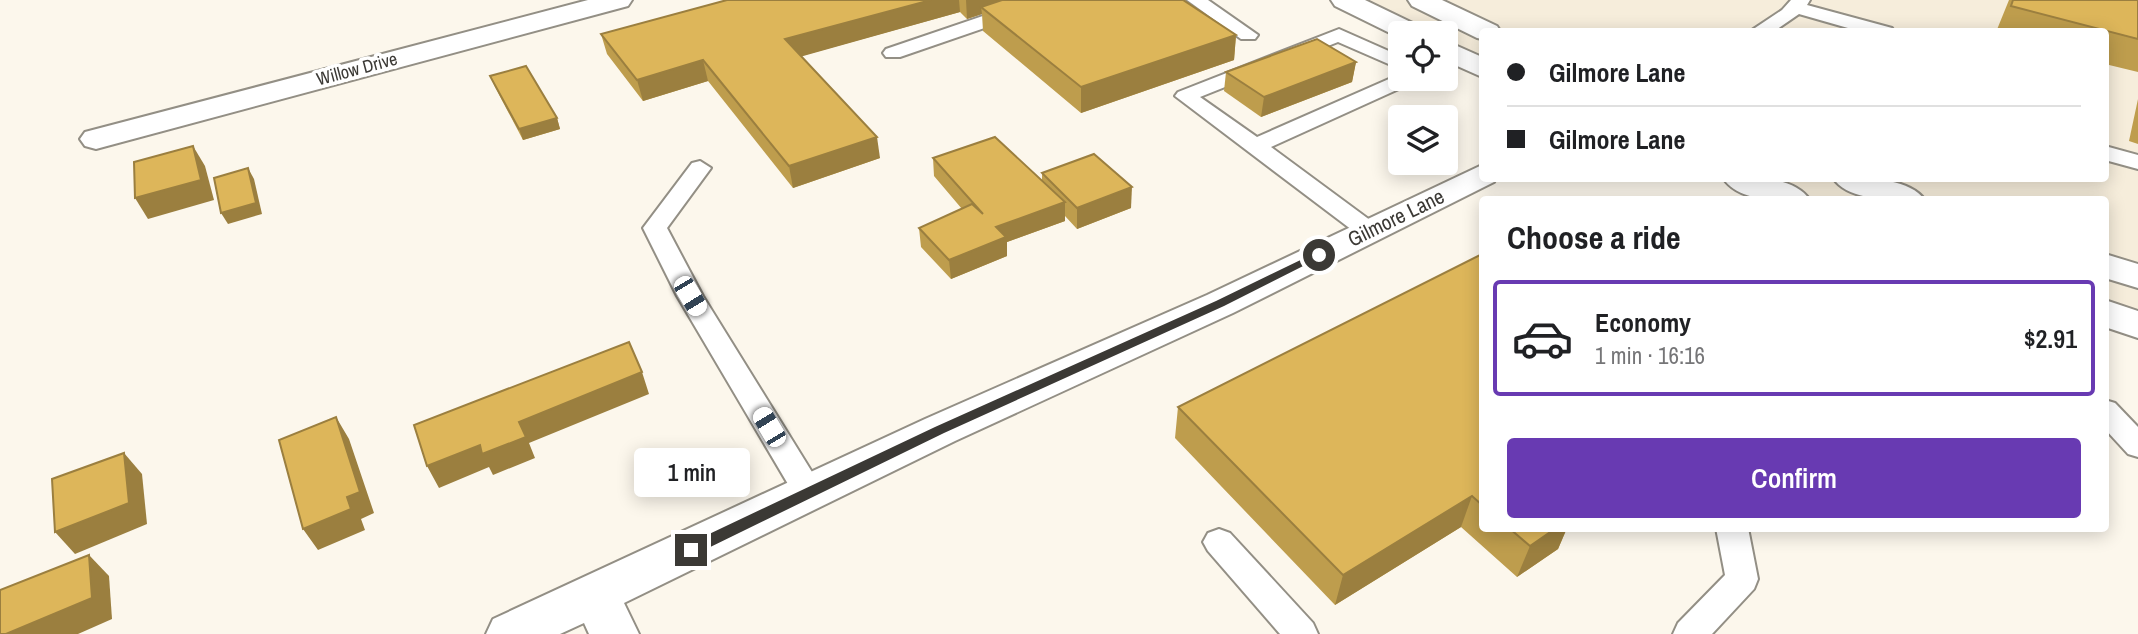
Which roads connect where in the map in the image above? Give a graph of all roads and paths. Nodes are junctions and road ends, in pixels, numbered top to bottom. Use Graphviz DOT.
graph roads {
  1 [pos="619,0"];
  2 [pos="1048,0"];
  3 [pos="1196,0"];
  4 [pos="1344,0"];
  5 [pos="1421,0"];
  6 [pos="1798,4"];
  7 [pos="1388,22"];
  8 [pos="1479,28"];
  9 [pos="1765,28"];
  10 [pos="1858,28"];
  11 [pos="1248,35"];
  12 [pos="893,53"];
  13 [pos="1388,58"];
  14 [pos="1458,59"];
  15 [pos="1479,67"];
  16 [pos="1388,87"];
  17 [pos="96,139"];
  18 [pos="1255,146"];
  19 [pos="2109,154"];
  20 [pos="2138,162"];
  21 [pos="700,168"];
  22 [pos="1479,176"];
  23 [pos="1749,182"];
  24 [pos="1860,182"];
  25 [pos="1783,196"];
  26 [pos="1897,196"];
  27 [pos="1369,231"];
  28 [pos="2109,267"];
  29 [pos="2138,276"];
  30 [pos="2109,314"];
  31 [pos="2138,325"];
  32 [pos="2109,414"];
  33 [pos="2138,446"];
  34 [pos="809,493"];
  35 [pos="1733,532"];
  36 [pos="1219,542"];
  37 [pos="605,614"];
  38 [pos="511,634"];
  39 [pos="1301,634"];
  40 [pos="1690,634"];
  1 -- 17 [label="street, Willow Drive"];
  2 -- 12 [label="lane"];
  3 -- 11 [label="lane"];
  4 -- 7 [label="street"];
  5 -- 8 [label="street"];
  6 -- 9 [label="lane"];
  6 -- 10 [label="lane"];
  13 -- 18 [label="lane"];
  14 -- 15 [label="street"];
  16 -- 18 [label="lane"];
  18 -- 27 [label="lane"];
  19 -- 20 [label="lane"];
  21 -- 34 [label="lane"];
  22 -- 27 [label="street, Gilmore Lane"];
  23 -- 25 [label="street"];
  24 -- 26 [label="street"];
  27 -- 34 [label="street, Gilmore Lane"];
  28 -- 29 [label="street"];
  30 -- 31 [label="street"];
  32 -- 33 [label="lane"];
  34 -- 37 [label="street, Gilmore Lane"];
  35 -- 40 [label="lane"];
  36 -- 39 [label="lane"];
  37 -- 38 [label="street, Gilmore Lane"];
}
